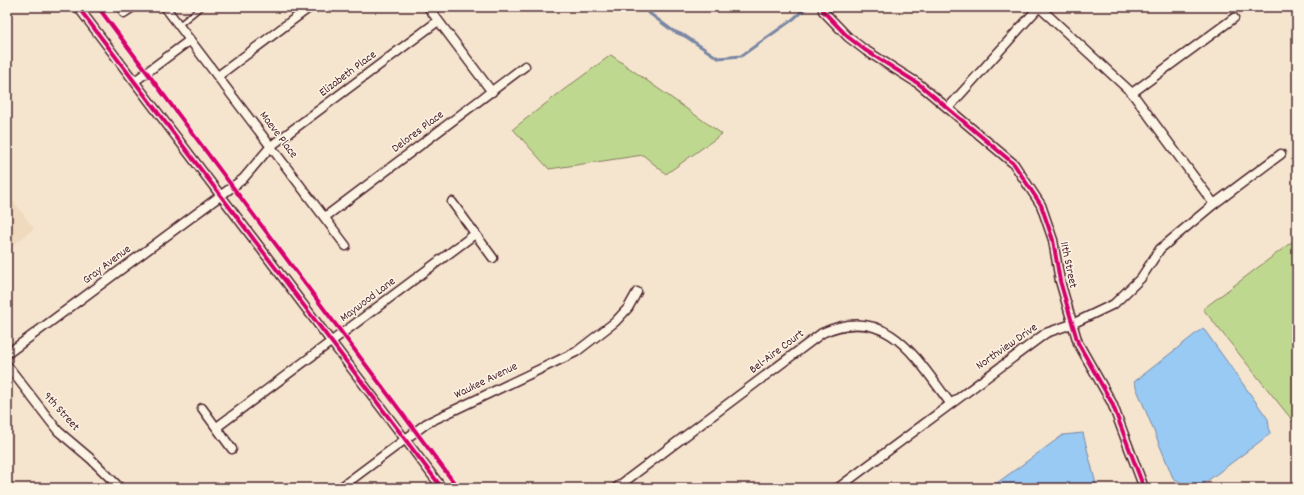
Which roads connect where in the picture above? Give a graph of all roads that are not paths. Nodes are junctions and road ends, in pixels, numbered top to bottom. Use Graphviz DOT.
graph roads {
  1 [pos="78,7"];
  2 [pos="133,7"];
  3 [pos="166,7"];
  4 [pos="201,7"];
  5 [pos="310,7"];
  6 [pos="428,7"];
  7 [pos="1039,7"];
  8 [pos="823,11"];
  9 [pos="124,13"];
  10 [pos="1234,18"];
  11 [pos="438,21"];
  12 [pos="179,25"];
  13 [pos="190,40"];
  14 [pos="525,66"];
  15 [pos="218,76"];
  16 [pos="135,81"];
  17 [pos="492,92"];
  18 [pos="1132,93"];
  19 [pos="949,107"];
  20 [pos="271,146"];
  21 [pos="1281,154"];
  22 [pos="221,194"];
  23 [pos="452,202"];
  24 [pos="1214,204"];
  25 [pos="324,217"];
  26 [pos="475,234"];
  27 [pos="346,246"];
  28 [pos="493,258"];
  29 [pos="637,292"];
  30 [pos="1072,324"];
  31 [pos="332,342"];
  32 [pos="7,354"];
  33 [pos="7,365"];
  34 [pos="950,403"];
  35 [pos="202,408"];
  36 [pos="217,427"];
  37 [pos="406,438"];
  38 [pos="232,449"];
  39 [pos="120,488"];
  40 [pos="340,488"];
  41 [pos="442,488"];
  42 [pos="616,488"];
  43 [pos="838,488"];
  44 [pos="1144,488"];
  1 -- 16 [label="street"];
  2 -- 9 [label="street"];
  3 -- 12 [label="street, Maeve Place"];
  4 -- 12 [label="lane"];
  5 -- 15 [label="street"];
  6 -- 11 [label="street"];
  7 -- 18 [label="street"];
  7 -- 19 [label="street"];
  8 -- 19 [label="street, 11th Street"];
  10 -- 18 [label="street"];
  11 -- 17 [label="street"];
  11 -- 20 [label="street, Elizabeth Place"];
  12 -- 13 [label="street, Maeve Place"];
  13 -- 15 [label="street, Maeve Place"];
  13 -- 16 [label="street"];
  14 -- 17 [label="street, Delores Place"];
  15 -- 20 [label="street, Maeve Place"];
  16 -- 22 [label="street"];
  17 -- 25 [label="street, Delores Place"];
  18 -- 24 [label="street"];
  19 -- 30 [label="street, 11th Street"];
  20 -- 22 [label="street, Elizabeth Place"];
  20 -- 25 [label="street, Maeve Place"];
  21 -- 24 [label="street, Northview Drive"];
  22 -- 31 [label="street"];
  22 -- 32 [label="street, Gray Avenue"];
  23 -- 26 [label="street"];
  24 -- 30 [label="street, Northview Drive"];
  25 -- 27 [label="street, Maeve Place"];
  26 -- 28 [label="street"];
  26 -- 31 [label="street, Maywood Lane"];
  29 -- 37 [label="street, Waukee Avenue"];
  30 -- 34 [label="street, Northview Drive"];
  30 -- 44 [label="street, 11th Street"];
  31 -- 36 [label="street, Maywood Lane"];
  31 -- 37 [label="street"];
  33 -- 39 [label="street, 9th Street"];
  34 -- 42 [label="street, Bel-Aire Court"];
  34 -- 43 [label="street, Northview Drive"];
  35 -- 36 [label="street"];
  36 -- 38 [label="street"];
  37 -- 40 [label="street, Waukee Avenue"];
  37 -- 41 [label="street"];
}
